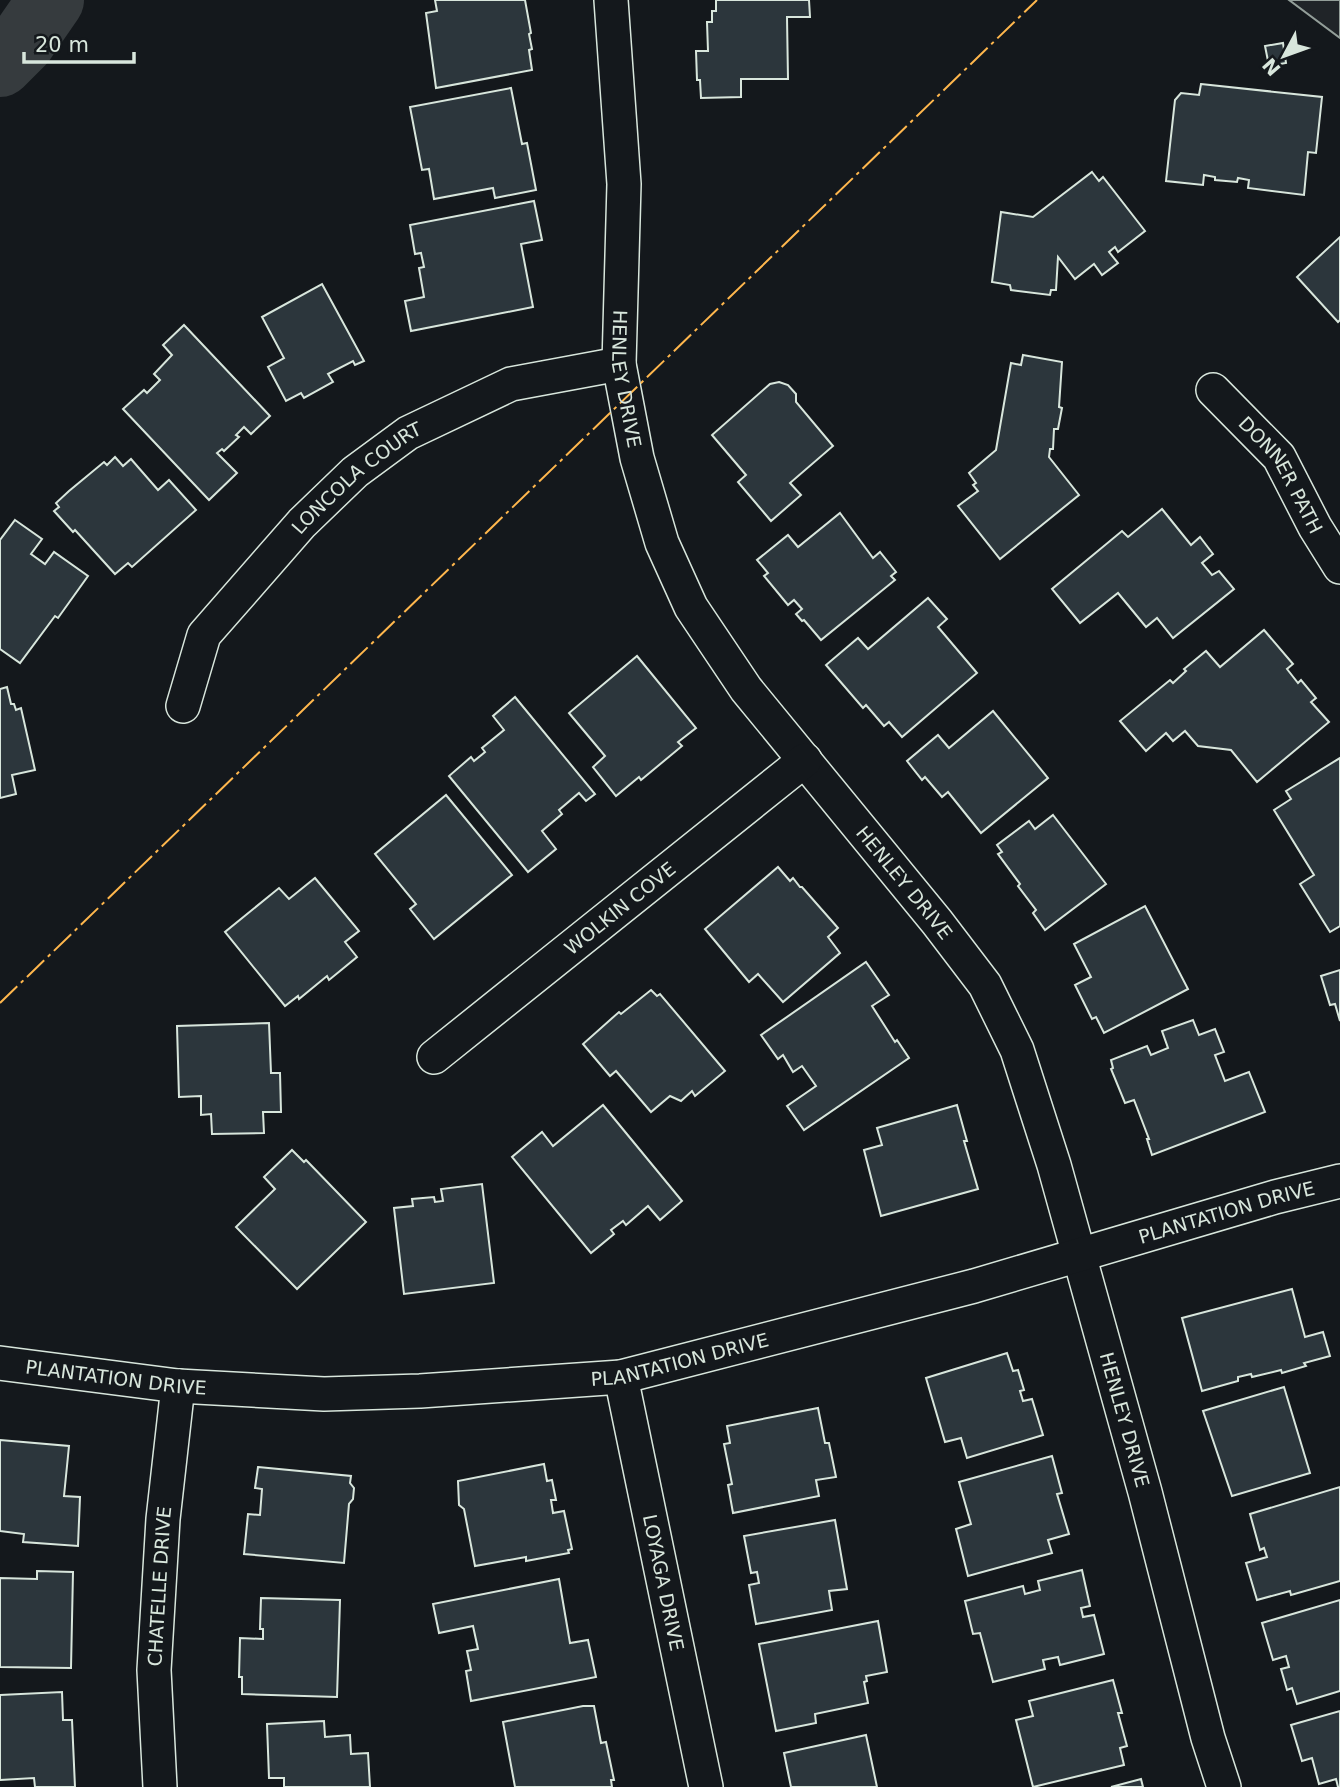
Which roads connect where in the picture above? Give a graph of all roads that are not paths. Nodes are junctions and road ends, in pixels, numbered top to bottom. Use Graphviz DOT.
graph roads {
  1 [pos="611,0"];
  2 [pos="620,364"];
  3 [pos="1213,390"];
  4 [pos="1340,566"];
  5 [pos="183,706"];
  6 [pos="805,760"];
  7 [pos="434,1057"];
  8 [pos="1340,1181"];
  9 [pos="1079,1254"];
  10 [pos="0,1363"];
  11 [pos="621,1377"];
  12 [pos="178,1386"];
  13 [pos="160,1787"];
  14 [pos="706,1787"];
  15 [pos="1224,1787"];
  1 -- 2 [label="street, HENLEY DRIVE"];
  2 -- 5 [label="street, LONCOLA COURT"];
  2 -- 6 [label="street, HENLEY DRIVE"];
  3 -- 4 [label="street, DONNER PATH"];
  6 -- 7 [label="street, WOLKIN COVE"];
  6 -- 9 [label="street, HENLEY DRIVE"];
  8 -- 9 [label="street, PLANTATION DRIVE"];
  9 -- 11 [label="street, PLANTATION DRIVE"];
  9 -- 15 [label="street, HENLEY DRIVE"];
  10 -- 12 [label="street, PLANTATION DRIVE"];
  11 -- 12 [label="street, PLANTATION DRIVE"];
  11 -- 14 [label="street, LOYAGA DRIVE"];
  12 -- 13 [label="street, CHATELLE DRIVE"];
}
